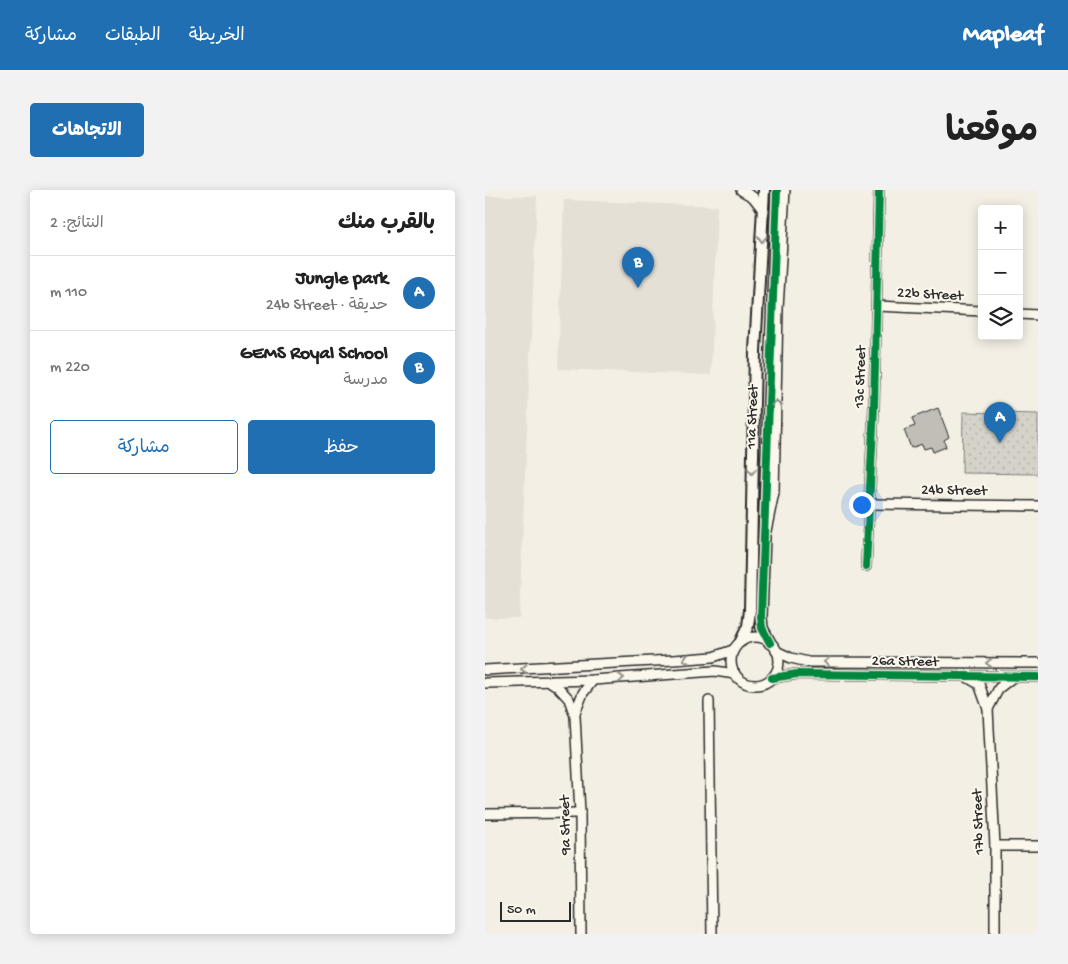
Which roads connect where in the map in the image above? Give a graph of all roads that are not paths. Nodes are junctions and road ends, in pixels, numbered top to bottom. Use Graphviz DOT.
graph roads {
  1 [pos="741,190"];
  2 [pos="764,190"];
  3 [pos="777,190"];
  4 [pos="785,190"];
  5 [pos="879,190"];
  6 [pos="764,211"];
  7 [pos="877,306"];
  8 [pos="978,312"];
  9 [pos="1023,314"];
  10 [pos="1038,315"];
  11 [pos="870,504"];
  12 [pos="1038,506"];
  13 [pos="764,538"];
  14 [pos="866,566"];
  15 [pos="741,641"];
  16 [pos="773,647"];
  17 [pos="733,650"];
  18 [pos="1038,663"];
  19 [pos="485,670"];
  20 [pos="735,674"];
  21 [pos="967,676"];
  22 [pos="1013,677"];
  23 [pos="1038,677"];
  24 [pos="772,678"];
  25 [pos="593,680"];
  26 [pos="549,681"];
  27 [pos="485,682"];
  28 [pos="709,701"];
  29 [pos="988,709"];
  30 [pos="575,716"];
  31 [pos="581,813"];
  32 [pos="485,814"];
  33 [pos="995,846"];
  34 [pos="1038,846"];
  35 [pos="581,934"];
  36 [pos="713,934"];
  37 [pos="995,934"];
  1 -- 6 [label="street"];
  2 -- 6 [label="street, 11a Street"];
  3 -- 13 [label="street, 11a Street"];
  13 -- 4 [label="street, one-way"];
  5 -- 7 [label="street, 13c Street"];
  6 -- 15 [label="street, 11a Street, one-way"];
  7 -- 8 [label="street, 22b Street"];
  7 -- 11 [label="street, 13c Street"];
  9 -- 10 [label="street"];
  11 -- 12 [label="street, 24b Street"];
  11 -- 14 [label="street, 13c Street"];
  13 -- 16 [label="street, 11a Street"];
  15 -- 16 [label="street"];
  15 -- 17 [label="street"];
  18 -- 16 [label="street, 26a Street, one-way"];
  16 -- 24 [label="street"];
  17 -- 19 [label="street, one-way"];
  17 -- 20 [label="street"];
  20 -- 24 [label="street"];
  25 -- 20 [label="street, one-way"];
  21 -- 22 [label="street, 26a Street"];
  21 -- 24 [label="street, 26a Street"];
  21 -- 29 [label="street, 17b Street"];
  22 -- 23 [label="street, 26a Street"];
  22 -- 29 [label="street"];
  25 -- 26 [label="street"];
  25 -- 30 [label="street, 9a Street"];
  26 -- 27 [label="street"];
  26 -- 30 [label="street, 9a Street"];
  28 -- 36 [label="street"];
  29 -- 33 [label="street, 17b Street"];
  30 -- 31 [label="street, 9a Street"];
  31 -- 32 [label="street"];
  31 -- 35 [label="street, 9a Street"];
  33 -- 34 [label="street"];
  33 -- 37 [label="street, 17b Street"];
}
